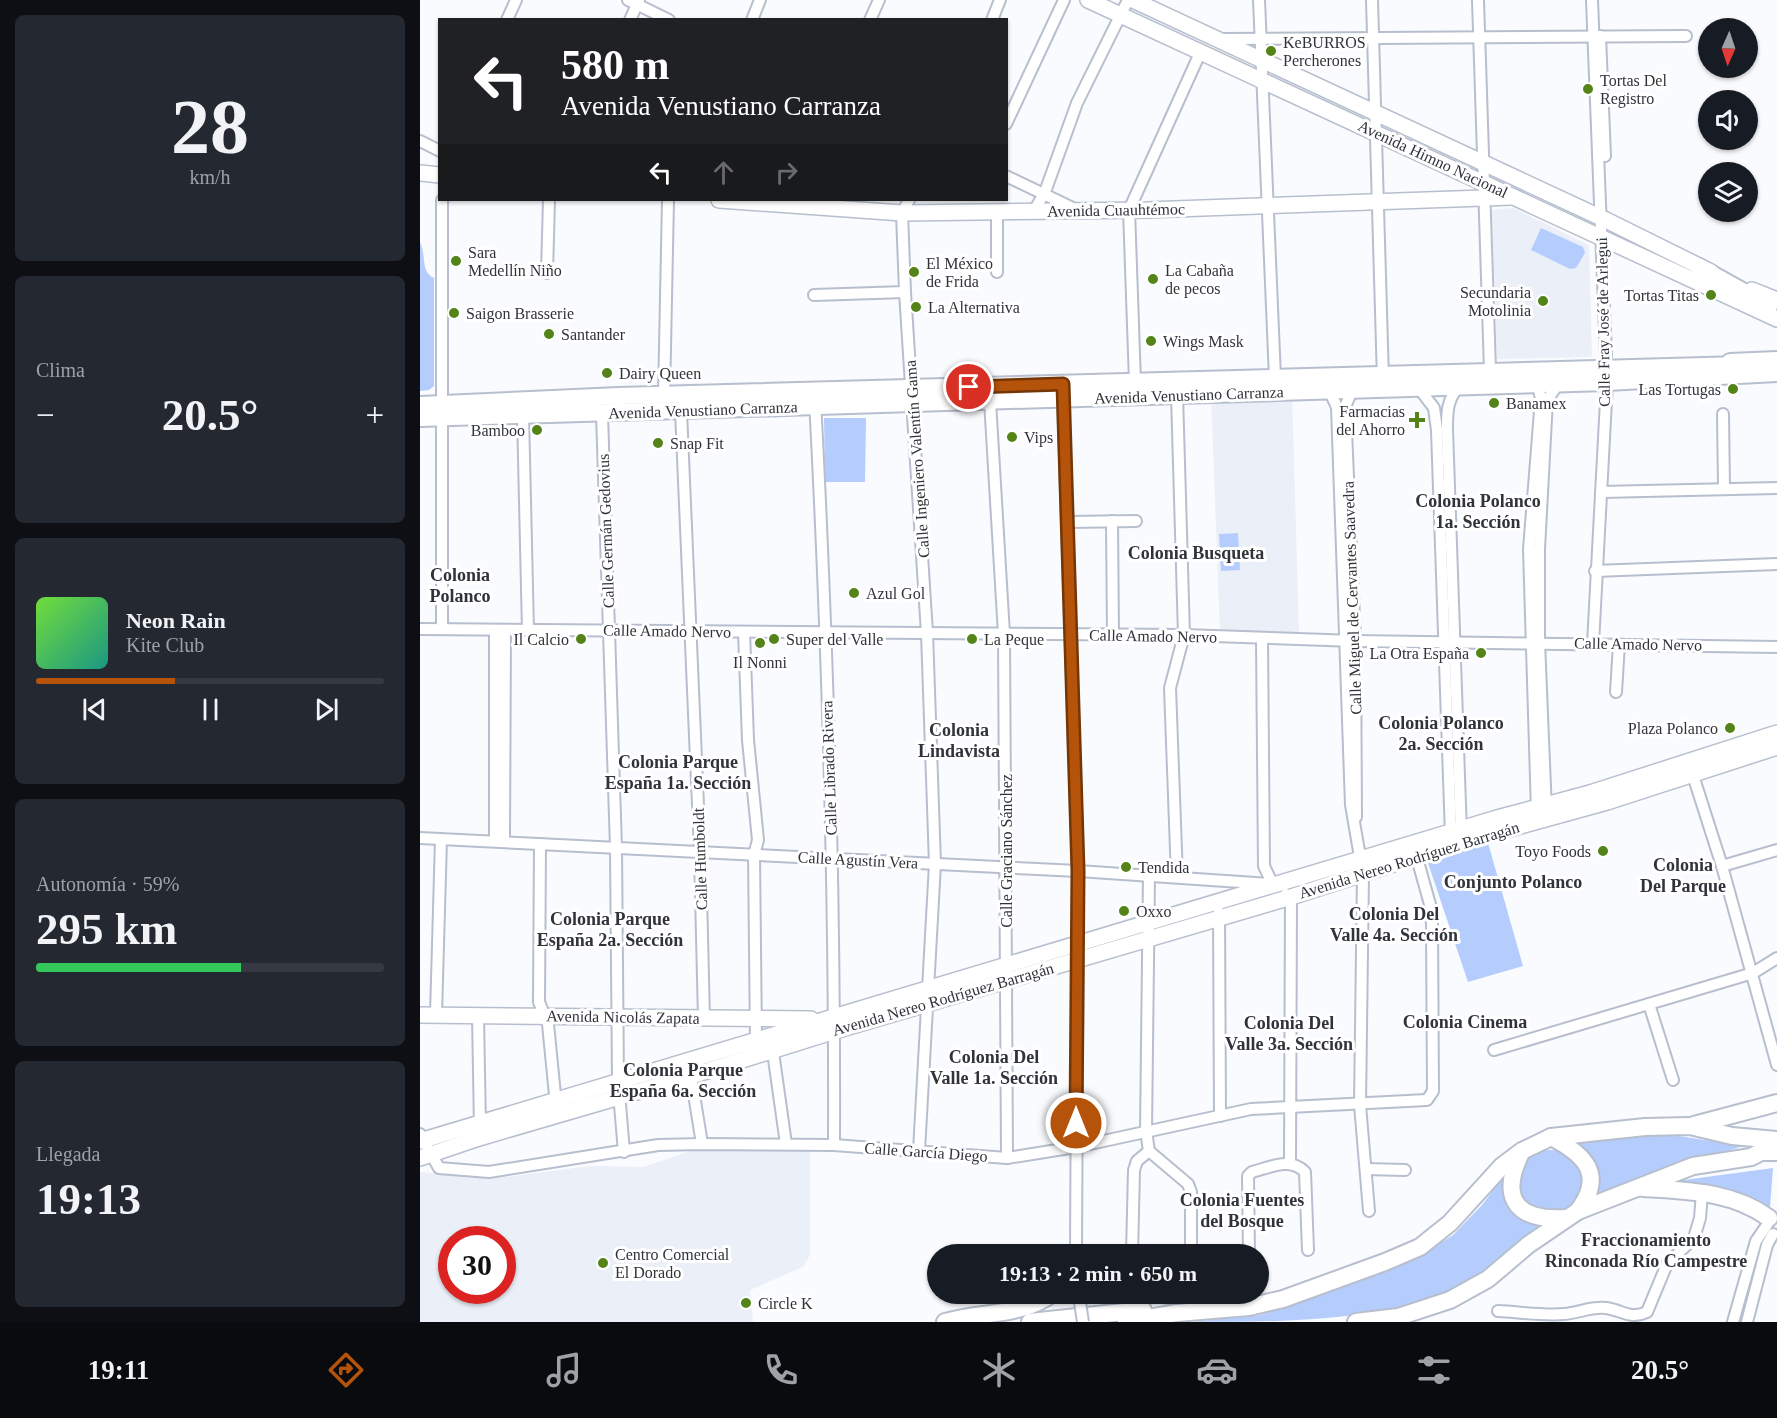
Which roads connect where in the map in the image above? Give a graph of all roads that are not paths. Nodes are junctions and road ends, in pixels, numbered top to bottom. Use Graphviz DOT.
graph roads {
  1 [pos="516,0"];
  2 [pos="760,0"];
  3 [pos="879,0"];
  4 [pos="1000,0"];
  5 [pos="1064,0"];
  6 [pos="1088,0"];
  7 [pos="1128,0"];
  8 [pos="1134,0"];
  9 [pos="1259,0"];
  10 [pos="1372,0"];
  11 [pos="1478,0"];
  12 [pos="1592,0"];
  13 [pos="1599,0"];
  14 [pos="635,2"];
  15 [pos="1121,16"];
  16 [pos="508,18"];
  17 [pos="631,18"];
  18 [pos="665,18"];
  19 [pos="753,18"];
  20 [pos="871,18"];
  21 [pos="993,18"];
  22 [pos="1686,36"];
  23 [pos="1479,37"];
  24 [pos="1374,38"];
  25 [pos="1597,38"];
  26 [pos="1216,39"];
  27 [pos="1260,40"];
  28 [pos="1201,51"];
  29 [pos="1261,58"];
  30 [pos="1261,78"];
  31 [pos="1375,112"];
  32 [pos="1008,120"];
  33 [pos="1376,133"];
  34 [pos="420,141"];
  35 [pos="438,150"];
  36 [pos="1484,163"];
  37 [pos="420,173"];
  38 [pos="438,175"];
  39 [pos="1008,177"];
  40 [pos="1485,183"];
  41 [pos="1044,192"];
  42 [pos="1512,197"];
  43 [pos="1485,200"];
  44 [pos="442,201"];
  45 [pos="549,201"];
  46 [pos="668,201"];
  47 [pos="752,201"];
  48 [pos="786,202"];
  49 [pos="1377,203"];
  50 [pos="1268,205"];
  51 [pos="906,206"];
  52 [pos="1078,210"];
  53 [pos="1129,210"];
  54 [pos="1034,211"];
  55 [pos="997,212"];
  56 [pos="1604,219"];
  57 [pos="1604,238"];
  58 [pos="1699,267"];
  59 [pos="997,272"];
  60 [pos="547,273"];
  61 [pos="904,292"];
  62 [pos="814,295"];
  63 [pos="1774,308"];
  64 [pos="1777,360"];
  65 [pos="1777,366"];
  66 [pos="1490,370"];
  67 [pos="1707,371"];
  68 [pos="1777,373"];
  69 [pos="1607,375"];
  70 [pos="1275,378"];
  71 [pos="1777,380"];
  72 [pos="1383,381"];
  73 [pos="1135,382"];
  74 [pos="1353,382"];
  75 [pos="1559,383"];
  76 [pos="1533,384"];
  77 [pos="1459,386"];
  78 [pos="1418,387"];
  79 [pos="1329,390"];
  80 [pos="1063,391"];
  81 [pos="913,395"];
  82 [pos="1177,395"];
  83 [pos="664,396"];
  84 [pos="815,399"];
  85 [pos="990,400"];
  86 [pos="420,405"];
  87 [pos="443,411"];
  88 [pos="681,411"];
  89 [pos="602,414"];
  90 [pos="1724,414"];
  91 [pos="523,415"];
  92 [pos="420,418"];
  93 [pos="1539,479"];
  94 [pos="1444,488"];
  95 [pos="1777,488"];
  96 [pos="1724,489"];
  97 [pos="1601,492"];
  98 [pos="1112,521"];
  99 [pos="1136,521"];
  100 [pos="1069,522"];
  101 [pos="1346,540"];
  102 [pos="1777,564"];
  103 [pos="1595,571"];
  104 [pos="420,629"];
  105 [pos="442,629"];
  106 [pos="610,630"];
  107 [pos="500,631"];
  108 [pos="528,631"];
  109 [pos="824,631"];
  110 [pos="691,632"];
  111 [pos="744,632"];
  112 [pos="927,633"];
  113 [pos="1004,633"];
  114 [pos="1072,634"];
  115 [pos="1113,634"];
  116 [pos="1184,635"];
  117 [pos="1262,639"];
  118 [pos="1351,641"];
  119 [pos="1450,642"];
  120 [pos="1535,642"];
  121 [pos="1593,644"];
  122 [pos="1619,644"];
  123 [pos="1777,647"];
  124 [pos="1616,692"];
  125 [pos="1777,734"];
  126 [pos="1777,747"];
  127 [pos="1690,769"];
  128 [pos="1542,812"];
  129 [pos="420,838"];
  130 [pos="1455,838"];
  131 [pos="441,839"];
  132 [pos="500,841"];
  133 [pos="540,844"];
  134 [pos="616,848"];
  135 [pos="1777,850"];
  136 [pos="700,852"];
  137 [pos="754,855"];
  138 [pos="832,858"];
  139 [pos="1417,858"];
  140 [pos="935,864"];
  141 [pos="1722,866"];
  142 [pos="1362,867"];
  143 [pos="1007,868"];
  144 [pos="1078,871"];
  145 [pos="1149,875"];
  146 [pos="1177,877"];
  147 [pos="1273,885"];
  148 [pos="1291,897"];
  149 [pos="1217,902"];
  150 [pos="1220,918"];
  151 [pos="1147,923"];
  152 [pos="1148,939"];
  153 [pos="1076,944"];
  154 [pos="1777,958"];
  155 [pos="1076,960"];
  156 [pos="1006,965"];
  157 [pos="1753,974"];
  158 [pos="1006,981"];
  159 [pos="927,989"];
  160 [pos="1648,1004"];
  161 [pos="927,1005"];
  162 [pos="420,1015"];
  163 [pos="436,1015"];
  164 [pos="478,1015"];
  165 [pos="545,1016"];
  166 [pos="617,1017"];
  167 [pos="758,1018"];
  168 [pos="704,1019"];
  169 [pos="832,1022"];
  170 [pos="756,1040"];
  171 [pos="772,1043"];
  172 [pos="1494,1050"];
  173 [pos="1777,1065"];
  174 [pos="690,1069"];
  175 [pos="1673,1080"];
  176 [pos="618,1089"];
  177 [pos="1777,1103"];
  178 [pos="1360,1105"];
  179 [pos="557,1107"];
  180 [pos="1290,1108"];
  181 [pos="1220,1116"];
  182 [pos="1690,1126"];
  183 [pos="1707,1130"];
  184 [pos="1777,1130"];
  185 [pos="480,1131"];
  186 [pos="1146,1131"];
  187 [pos="1551,1137"];
  188 [pos="421,1138"];
  189 [pos="1777,1140"];
  190 [pos="702,1144"];
  191 [pos="786,1144"];
  192 [pos="834,1145"];
  193 [pos="1076,1147"];
  194 [pos="919,1151"];
  195 [pos="1522,1151"];
  196 [pos="624,1152"];
  197 [pos="1149,1152"];
  198 [pos="1777,1152"];
  199 [pos="425,1157"];
  200 [pos="1751,1157"];
  201 [pos="1007,1158"];
  202 [pos="1777,1160"];
  203 [pos="1290,1163"];
  204 [pos="1366,1169"];
  205 [pos="1405,1170"];
  206 [pos="1636,1188"];
  207 [pos="1702,1193"];
  208 [pos="1369,1210"];
  209 [pos="1572,1214"];
  210 [pos="1773,1225"];
  211 [pos="1077,1244"];
  212 [pos="1132,1244"];
  213 [pos="1191,1244"];
  214 [pos="1249,1244"];
  215 [pos="1308,1250"];
  216 [pos="1269,1299"];
  217 [pos="1283,1299"];
  218 [pos="1034,1304"];
  219 [pos="1080,1304"];
  220 [pos="1498,1311"];
  221 [pos="1177,1313"];
  222 [pos="1734,1317"];
  223 [pos="1748,1319"];
  224 [pos="945,1322"];
  225 [pos="1030,1322"];
  226 [pos="1083,1322"];
  227 [pos="1126,1322"];
  228 [pos="1356,1322"];
  1 -- 16 [label="street"];
  2 -- 19 [label="street"];
  3 -- 20 [label="street"];
  4 -- 21 [label="street"];
  5 -- 32 [label="street"];
  6 -- 15 [label="street, Avenida Himno Nacional"];
  7 -- 15 [label="street"];
  8 -- 26 [label="street, Avenida Himno Nacional"];
  9 -- 27 [label="street"];
  10 -- 24 [label="street"];
  11 -- 23 [label="street"];
  12 -- 25 [label="street, Calle Fray José de Arlegui"];
  13 -- 25 [label="street, Calle Fray José de Arlegui"];
  14 -- 17 [label="street"];
  14 -- 18 [label="street"];
  15 -- 28 [label="street, Avenida Himno Nacional"];
  15 -- 41 [label="street"];
  22 -- 25 [label="street"];
  23 -- 24 [label="street"];
  23 -- 25 [label="street"];
  23 -- 36 [label="street"];
  24 -- 27 [label="street"];
  24 -- 31 [label="street"];
  25 -- 56 [label="street, Calle Fray José de Arlegui"];
  26 -- 27 [label="street"];
  26 -- 29 [label="street, Avenida Himno Nacional"];
  27 -- 29 [label="street"];
  28 -- 30 [label="street, Avenida Himno Nacional"];
  28 -- 53 [label="street"];
  29 -- 30 [label="street"];
  29 -- 31 [label="street, Avenida Himno Nacional"];
  30 -- 33 [label="street, Avenida Himno Nacional"];
  30 -- 50 [label="street"];
  31 -- 33 [label="street"];
  31 -- 36 [label="street, Avenida Himno Nacional"];
  33 -- 40 [label="street, Avenida Himno Nacional"];
  33 -- 49 [label="street"];
  34 -- 35 [label="street"];
  36 -- 40 [label="street"];
  36 -- 56 [label="street, Avenida Himno Nacional"];
  37 -- 38 [label="street"];
  39 -- 41 [label="street"];
  40 -- 42 [label="street, Avenida Himno Nacional"];
  40 -- 43 [label="street"];
  41 -- 52 [label="street"];
  41 -- 54 [label="street"];
  42 -- 43 [label="street, Avenida Cuauhtémoc"];
  42 -- 57 [label="street, Avenida Himno Nacional"];
  43 -- 49 [label="street, Avenida Cuauhtémoc"];
  43 -- 66 [label="street"];
  44 -- 87 [label="street"];
  45 -- 60 [label="street"];
  46 -- 83 [label="street"];
  47 -- 48 [label="street, Avenida Cuauhtémoc"];
  48 -- 51 [label="street, Avenida Cuauhtémoc"];
  49 -- 50 [label="street, Avenida Cuauhtémoc"];
  49 -- 72 [label="street"];
  50 -- 53 [label="street, Avenida Cuauhtémoc"];
  50 -- 70 [label="street"];
  51 -- 55 [label="street, Avenida Cuauhtémoc"];
  51 -- 61 [label="street, Calle Ingeniero Valentín Gama"];
  52 -- 53 [label="street, Avenida Cuauhtémoc"];
  52 -- 54 [label="street, Avenida Cuauhtémoc"];
  53 -- 73 [label="street"];
  54 -- 55 [label="street, Avenida Cuauhtémoc"];
  55 -- 59 [label="street"];
  56 -- 57 [label="street, Calle Fray José de Arlegui"];
  56 -- 58 [label="street, Avenida Himno Nacional"];
  57 -- 63 [label="street, Avenida Himno Nacional"];
  57 -- 69 [label="street, Calle Fray José de Arlegui"];
  58 -- 63 [label="main road"];
  61 -- 62 [label="street"];
  61 -- 81 [label="street, Calle Ingeniero Valentín Gama"];
  64 -- 67 [label="main road"];
  65 -- 67 [label="main road, Avenida Venustiano Carranza"];
  66 -- 69 [label="main road, Avenida Venustiano Carranza"];
  66 -- 72 [label="main road, Avenida Venustiano Carranza"];
  67 -- 68 [label="main road, Avenida Venustiano Carranza"];
  67 -- 69 [label="main road, Avenida Venustiano Carranza"];
  67 -- 71 [label="main road"];
  69 -- 75 [label="main road, Avenida Venustiano Carranza"];
  69 -- 97 [label="street, Calle Fray José de Arlegui"];
  70 -- 73 [label="main road, Avenida Venustiano Carranza"];
  70 -- 74 [label="main road, Avenida Venustiano Carranza"];
  72 -- 74 [label="main road, Avenida Venustiano Carranza"];
  72 -- 78 [label="main road, Avenida Venustiano Carranza"];
  73 -- 80 [label="main road, Avenida Venustiano Carranza"];
  74 -- 79 [label="main road, Avenida Venustiano Carranza"];
  74 -- 101 [label="street, Calle Miguel de Cervantes Saavedra"];
  75 -- 76 [label="main road, Avenida Venustiano Carranza"];
  75 -- 93 [label="street"];
  76 -- 77 [label="main road, Avenida Venustiano Carranza"];
  76 -- 93 [label="street"];
  77 -- 78 [label="main road, Avenida Venustiano Carranza"];
  77 -- 94 [label="street"];
  78 -- 94 [label="street"];
  79 -- 82 [label="main road, Avenida Venustiano Carranza"];
  79 -- 101 [label="street, Calle Miguel de Cervantes Saavedra"];
  80 -- 81 [label="main road, Avenida Venustiano Carranza"];
  80 -- 82 [label="main road, Avenida Venustiano Carranza"];
  80 -- 85 [label="main road, Avenida Venustiano Carranza"];
  80 -- 100 [label="street"];
  81 -- 84 [label="main road, Avenida Venustiano Carranza"];
  81 -- 85 [label="main road, Avenida Venustiano Carranza"];
  81 -- 112 [label="street, Calle Ingeniero Valentín Gama"];
  82 -- 116 [label="street"];
  83 -- 84 [label="main road, Avenida Venustiano Carranza"];
  83 -- 87 [label="main road, Avenida Venustiano Carranza"];
  84 -- 88 [label="main road, Avenida Venustiano Carranza"];
  84 -- 109 [label="street, Calle Librado Rivera"];
  85 -- 113 [label="street, Calle Graciano Sánchez"];
  86 -- 87 [label="main road, Avenida Venustiano Carranza"];
  87 -- 91 [label="main road, Avenida Venustiano Carranza"];
  87 -- 92 [label="main road, Avenida Venustiano Carranza"];
  87 -- 105 [label="street"];
  88 -- 89 [label="main road, Avenida Venustiano Carranza"];
  88 -- 110 [label="street, Calle Humboldt"];
  89 -- 91 [label="main road, Avenida Venustiano Carranza"];
  89 -- 106 [label="street, Calle Germán Gedovius"];
  90 -- 96 [label="street"];
  91 -- 108 [label="street"];
  93 -- 120 [label="street"];
  94 -- 119 [label="street"];
  95 -- 96 [label="street"];
  96 -- 97 [label="street"];
  97 -- 103 [label="street, Calle Fray José de Arlegui"];
  98 -- 99 [label="street"];
  98 -- 100 [label="street"];
  98 -- 115 [label="street"];
  100 -- 114 [label="street"];
  101 -- 118 [label="street, Calle Miguel de Cervantes Saavedra"];
  102 -- 103 [label="street"];
  103 -- 121 [label="street, Calle Fray José de Arlegui"];
  104 -- 105 [label="street, Calle Amado Nervo"];
  105 -- 107 [label="street, Calle Amado Nervo"];
  106 -- 108 [label="street, Calle Amado Nervo"];
  106 -- 110 [label="street, Calle Amado Nervo"];
  106 -- 134 [label="street, Calle Germán Gedovius"];
  107 -- 108 [label="street, Calle Amado Nervo"];
  107 -- 132 [label="street"];
  109 -- 111 [label="street, Calle Amado Nervo"];
  109 -- 112 [label="street, Calle Amado Nervo"];
  109 -- 138 [label="street, Calle Librado Rivera"];
  110 -- 111 [label="street, Calle Amado Nervo"];
  110 -- 136 [label="street, Calle Humboldt"];
  111 -- 137 [label="street"];
  112 -- 113 [label="street, Calle Amado Nervo"];
  112 -- 140 [label="street, Calle Ingeniero Valentín Gama"];
  113 -- 114 [label="street, Calle Amado Nervo"];
  113 -- 143 [label="street, Calle Graciano Sánchez"];
  114 -- 115 [label="street, Calle Amado Nervo"];
  114 -- 144 [label="street"];
  115 -- 116 [label="street, Calle Amado Nervo"];
  116 -- 117 [label="street, Calle Amado Nervo"];
  116 -- 146 [label="street"];
  117 -- 118 [label="street, Calle Amado Nervo"];
  117 -- 147 [label="street"];
  118 -- 119 [label="street, Calle Amado Nervo"];
  118 -- 142 [label="street, Calle Miguel de Cervantes Saavedra"];
  119 -- 120 [label="street, Calle Amado Nervo"];
  119 -- 130 [label="street"];
  120 -- 121 [label="street, Calle Amado Nervo"];
  120 -- 128 [label="street"];
  121 -- 122 [label="street, Calle Amado Nervo"];
  122 -- 123 [label="street, Calle Amado Nervo"];
  122 -- 124 [label="street"];
  125 -- 127 [label="street, Avenida Nereo Rodríguez Barragán"];
  126 -- 127 [label="street, Avenida Nereo Rodríguez Barragán"];
  127 -- 128 [label="street, Avenida Nereo Rodríguez Barragán"];
  127 -- 141 [label="street"];
  128 -- 130 [label="street, Avenida Nereo Rodríguez Barragán"];
  129 -- 131 [label="street, Calle Agustín Vera"];
  130 -- 139 [label="street, Avenida Nereo Rodríguez Barragán"];
  130 -- 142 [label="street, Avenida Nereo Rodríguez Barragán"];
  131 -- 132 [label="street, Calle Agustín Vera"];
  131 -- 163 [label="street"];
  132 -- 133 [label="street, Calle Agustín Vera"];
  133 -- 134 [label="street, Calle Agustín Vera"];
  133 -- 165 [label="street"];
  134 -- 136 [label="street, Calle Agustín Vera"];
  134 -- 166 [label="street, Calle Germán Gedovius"];
  135 -- 141 [label="street"];
  136 -- 137 [label="street, Calle Agustín Vera"];
  136 -- 168 [label="street, Calle Humboldt"];
  137 -- 138 [label="street, Calle Agustín Vera"];
  137 -- 167 [label="street"];
  138 -- 140 [label="street, Calle Agustín Vera"];
  138 -- 169 [label="street, Calle Librado Rivera"];
  139 -- 142 [label="street, Avenida Nereo Rodríguez Barragán"];
  139 -- 178 [label="street, Calle García Diego"];
  140 -- 143 [label="street, Calle Agustín Vera"];
  140 -- 159 [label="street, Calle Ingeniero Valentín Gama"];
  141 -- 157 [label="street"];
  142 -- 147 [label="street, Avenida Nereo Rodríguez Barragán"];
  142 -- 148 [label="street, Avenida Nereo Rodríguez Barragán"];
  142 -- 178 [label="street, Calle Miguel de Cervantes Saavedra"];
  143 -- 144 [label="street, Calle Agustín Vera"];
  143 -- 156 [label="street, Calle Graciano Sánchez"];
  144 -- 145 [label="street, Calle Agustín Vera"];
  144 -- 153 [label="street"];
  145 -- 146 [label="street, Calle Agustín Vera"];
  145 -- 151 [label="street"];
  146 -- 147 [label="street, Calle Agustín Vera"];
  147 -- 148 [label="street, Calle Agustín Vera"];
  147 -- 149 [label="street, Avenida Nereo Rodríguez Barragán"];
  148 -- 150 [label="street, Avenida Nereo Rodríguez Barragán"];
  148 -- 180 [label="street"];
  149 -- 150 [label="street"];
  149 -- 151 [label="street, Avenida Nereo Rodríguez Barragán"];
  150 -- 152 [label="street, Avenida Nereo Rodríguez Barragán"];
  150 -- 181 [label="street"];
  151 -- 152 [label="street"];
  151 -- 153 [label="street, Avenida Nereo Rodríguez Barragán"];
  152 -- 155 [label="street, Avenida Nereo Rodríguez Barragán"];
  152 -- 186 [label="street"];
  153 -- 155 [label="street"];
  153 -- 156 [label="street, Avenida Nereo Rodríguez Barragán"];
  154 -- 157 [label="street"];
  155 -- 158 [label="street, Avenida Nereo Rodríguez Barragán"];
  155 -- 193 [label="street"];
  156 -- 158 [label="street, Calle Graciano Sánchez"];
  156 -- 159 [label="street, Avenida Nereo Rodríguez Barragán"];
  157 -- 160 [label="street"];
  157 -- 173 [label="street"];
  158 -- 161 [label="street, Avenida Nereo Rodríguez Barragán"];
  158 -- 201 [label="street, Calle Graciano Sánchez"];
  159 -- 161 [label="street, Calle Ingeniero Valentín Gama"];
  159 -- 169 [label="street, Avenida Nereo Rodríguez Barragán"];
  160 -- 172 [label="street"];
  160 -- 175 [label="street"];
  161 -- 169 [label="street, Avenida Nereo Rodríguez Barragán"];
  161 -- 194 [label="street, Calle Ingeniero Valentín Gama"];
  162 -- 163 [label="street, Avenida Nicolás Zapata"];
  163 -- 164 [label="street, Avenida Nicolás Zapata"];
  164 -- 165 [label="street, Avenida Nicolás Zapata"];
  164 -- 185 [label="street"];
  165 -- 166 [label="street, Avenida Nicolás Zapata"];
  165 -- 179 [label="street"];
  166 -- 168 [label="street, Avenida Nicolás Zapata"];
  166 -- 176 [label="street, Calle Germán Gedovius"];
  167 -- 168 [label="street, Avenida Nicolás Zapata"];
  167 -- 169 [label="street, Avenida Nicolás Zapata"];
  167 -- 170 [label="street"];
  169 -- 171 [label="street, Avenida Nereo Rodríguez Barragán"];
  169 -- 192 [label="street, Calle Librado Rivera"];
  170 -- 171 [label="street, Avenida Nereo Rodríguez Barragán"];
  170 -- 174 [label="street, Avenida Nereo Rodríguez Barragán"];
  171 -- 174 [label="street, Avenida Nereo Rodríguez Barragán"];
  171 -- 191 [label="street"];
  174 -- 176 [label="street, Avenida Nereo Rodríguez Barragán"];
  174 -- 190 [label="street"];
  176 -- 179 [label="street, Avenida Nereo Rodríguez Barragán"];
  176 -- 196 [label="street, Calle Germán Gedovius"];
  177 -- 182 [label="main road"];
  178 -- 180 [label="street, Calle García Diego"];
  178 -- 204 [label="street, Calle Miguel de Cervantes Saavedra"];
  179 -- 185 [label="street, Avenida Nereo Rodríguez Barragán"];
  180 -- 181 [label="street, Calle García Diego"];
  180 -- 203 [label="street"];
  181 -- 186 [label="street, Calle García Diego"];
  182 -- 183 [label="main road"];
  182 -- 187 [label="main road"];
  183 -- 184 [label="main road"];
  183 -- 189 [label="main road"];
  185 -- 188 [label="street, Avenida Nereo Rodríguez Barragán"];
  185 -- 199 [label="street, Avenida Nereo Rodríguez Barragán"];
  186 -- 193 [label="street, Calle García Diego"];
  186 -- 197 [label="street"];
  187 -- 195 [label="main road"];
  187 -- 209 [label="main road"];
  188 -- 199 [label="street"];
  190 -- 191 [label="street, Calle García Diego"];
  190 -- 196 [label="street, Calle García Diego"];
  191 -- 192 [label="street, Calle García Diego"];
  192 -- 194 [label="street, Calle García Diego"];
  193 -- 201 [label="street, Calle García Diego"];
  193 -- 211 [label="street"];
  194 -- 201 [label="street, Calle García Diego"];
  195 -- 209 [label="main road"];
  195 -- 217 [label="main road"];
  196 -- 199 [label="street, Calle García Diego"];
  197 -- 212 [label="street"];
  197 -- 213 [label="street"];
  198 -- 200 [label="main road"];
  200 -- 202 [label="main road"];
  200 -- 206 [label="main road"];
  203 -- 214 [label="street"];
  203 -- 215 [label="street"];
  204 -- 205 [label="street"];
  204 -- 208 [label="street, Calle Miguel de Cervantes Saavedra"];
  206 -- 207 [label="main road"];
  206 -- 209 [label="main road"];
  207 -- 210 [label="main road"];
  207 -- 220 [label="street"];
  209 -- 228 [label="main road"];
  210 -- 222 [label="street"];
  210 -- 223 [label="street"];
  216 -- 217 [label="main road"];
  217 -- 221 [label="main road"];
  218 -- 224 [label="main road"];
  219 -- 226 [label="street, bridge"];
  221 -- 225 [label="main road"];
  221 -- 227 [label="main road"];
  222 -- 223 [label="street"];
}
